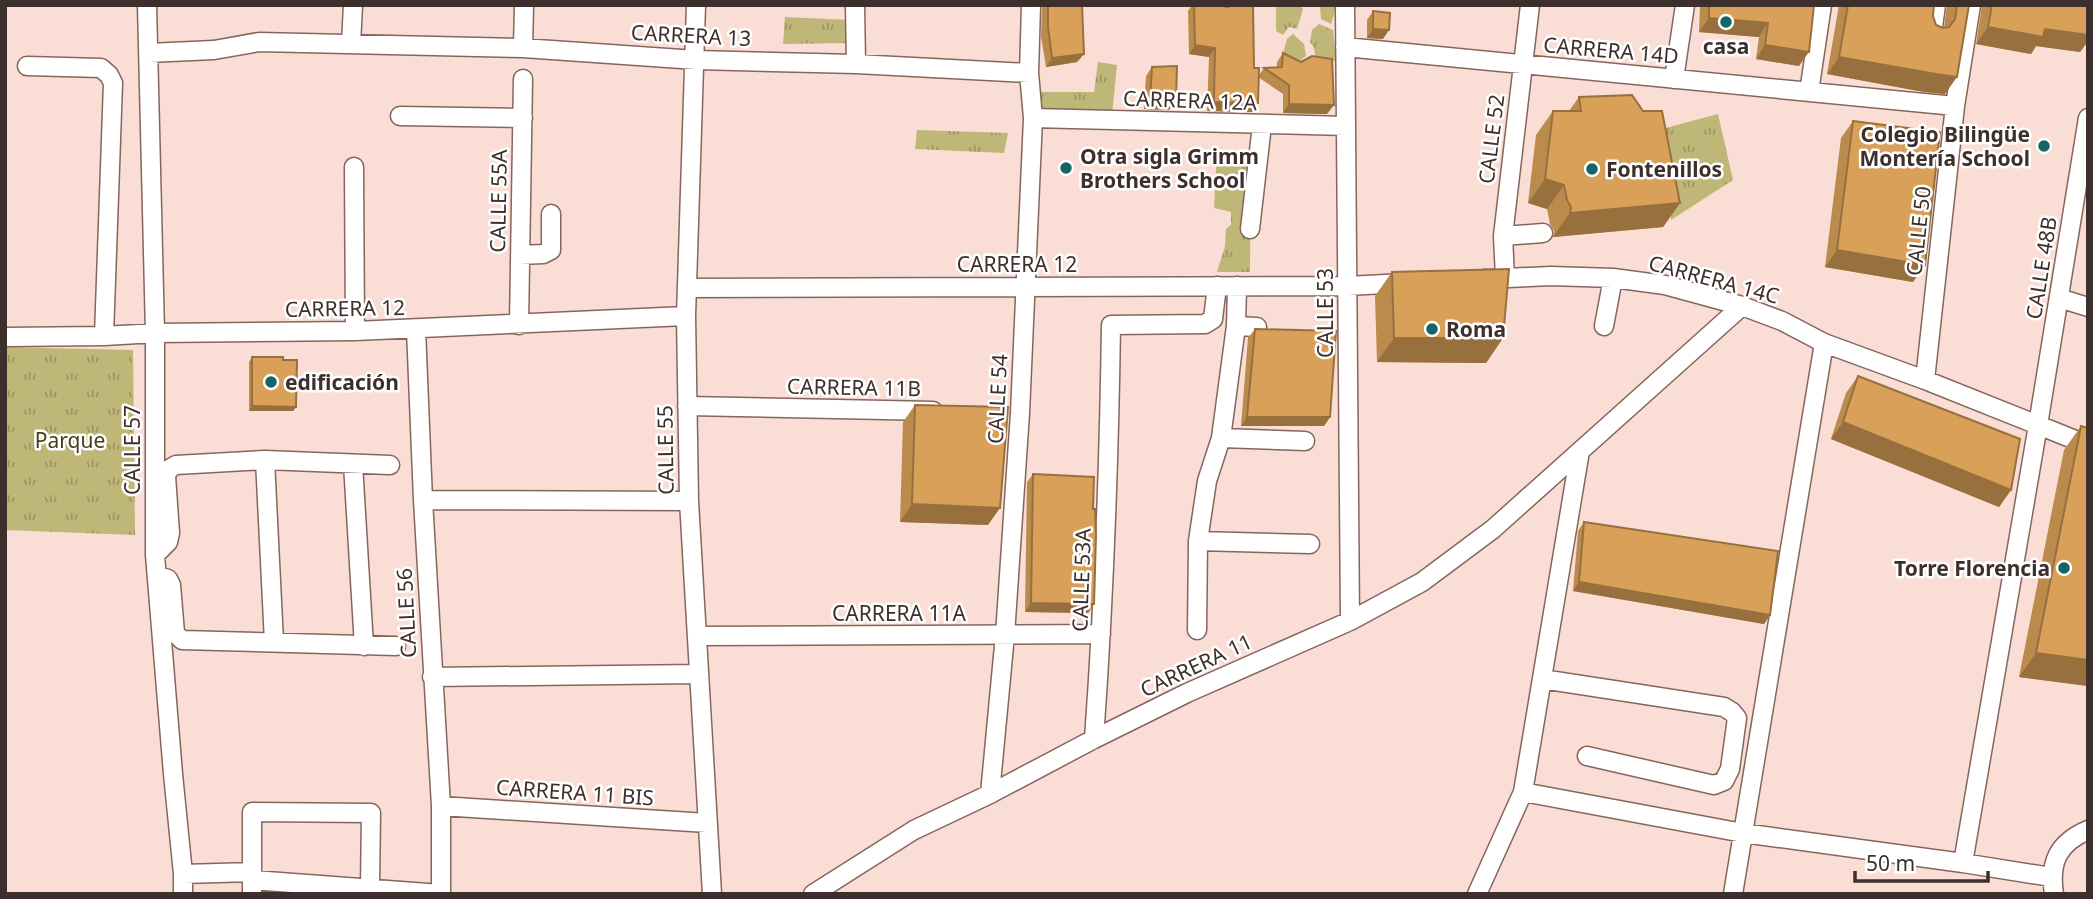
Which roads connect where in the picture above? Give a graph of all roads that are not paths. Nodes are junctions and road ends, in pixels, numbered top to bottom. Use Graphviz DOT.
graph roads {
  1 [pos="147,5"];
  2 [pos="353,5"];
  3 [pos="524,5"];
  4 [pos="696,5"];
  5 [pos="855,5"];
  6 [pos="1031,5"];
  7 [pos="1345,5"];
  8 [pos="1530,5"];
  9 [pos="1685,5"];
  10 [pos="1822,5"];
  11 [pos="1936,5"];
  12 [pos="1971,5"];
  13 [pos="1932,34"];
  14 [pos="351,44"];
  15 [pos="523,47"];
  16 [pos="1345,47"];
  17 [pos="148,54"];
  18 [pos="696,60"];
  19 [pos="856,64"];
  20 [pos="1522,65"];
  21 [pos="27,66"];
  22 [pos="1029,72"];
  23 [pos="523,79"];
  24 [pos="1674,79"];
  25 [pos="1809,92"];
  26 [pos="1955,106"];
  27 [pos="400,116"];
  28 [pos="523,118"];
  29 [pos="1033,118"];
  30 [pos="2088,118"];
  31 [pos="1262,125"];
  32 [pos="1346,126"];
  33 [pos="2084,165"];
  34 [pos="354,167"];
  35 [pos="551,214"];
  36 [pos="1250,229"];
  37 [pos="1544,233"];
  38 [pos="1503,236"];
  39 [pos="520,255"];
  40 [pos="1505,278"];
  41 [pos="1612,278"];
  42 [pos="1466,280"];
  43 [pos="1426,282"];
  44 [pos="1217,286"];
  45 [pos="1237,286"];
  46 [pos="1347,286"];
  47 [pos="1025,287"];
  48 [pos="687,288"];
  49 [pos="2059,298"];
  50 [pos="1742,306"];
  51 [pos="2088,307"];
  52 [pos="686,316"];
  53 [pos="519,325"];
  54 [pos="1236,326"];
  55 [pos="1604,326"];
  56 [pos="1257,327"];
  57 [pos="416,329"];
  58 [pos="355,331"];
  59 [pos="155,332"];
  60 [pos="104,336"];
  61 [pos="5,337"];
  62 [pos="1824,342"];
  63 [pos="1925,380"];
  64 [pos="687,406"];
  65 [pos="951,411"];
  66 [pos="2038,425"];
  67 [pos="1221,438"];
  68 [pos="1305,440"];
  69 [pos="2088,445"];
  70 [pos="1580,451"];
  71 [pos="265,460"];
  72 [pos="353,464"];
  73 [pos="390,465"];
  74 [pos="423,500"];
  75 [pos="689,500"];
  76 [pos="1198,541"];
  77 [pos="1310,544"];
  78 [pos="155,555"];
  79 [pos="158,575"];
  80 [pos="1350,621"];
  81 [pos="1197,630"];
  82 [pos="1101,634"];
  83 [pos="1005,635"];
  84 [pos="697,636"];
  85 [pos="274,642"];
  86 [pos="364,646"];
  87 [pos="396,646"];
  88 [pos="699,674"];
  89 [pos="432,677"];
  90 [pos="1542,678"];
  91 [pos="1094,739"];
  92 [pos="1587,756"];
  93 [pos="1523,792"];
  94 [pos="990,794"];
  95 [pos="440,806"];
  96 [pos="707,823"];
  97 [pos="2088,830"];
  98 [pos="1743,833"];
  99 [pos="1963,863"];
  100 [pos="183,874"];
  101 [pos="252,882"];
  102 [pos="2052,885"];
  103 [pos="370,888"];
  104 [pos="183,894"];
  105 [pos="441,894"];
  106 [pos="712,894"];
  107 [pos="813,894"];
  108 [pos="1478,894"];
  109 [pos="1733,894"];
  1 -- 17 [label="street, CALLE 57"];
  2 -- 14 [label="street"];
  3 -- 15 [label="street"];
  4 -- 18 [label="street, CALLE 55"];
  5 -- 19 [label="street"];
  6 -- 22 [label="street, CALLE 54"];
  7 -- 16 [label="street, CALLE 53"];
  8 -- 20 [label="street, CALLE 52"];
  9 -- 24 [label="street"];
  10 -- 25 [label="street"];
  11 -- 13 [label="street"];
  12 -- 26 [label="street, CALLE 50"];
  14 -- 15 [label="street, CARRERA 13"];
  14 -- 17 [label="street, CARRERA 13"];
  15 -- 18 [label="street, CARRERA 13"];
  16 -- 20 [label="street, CARRERA 14D"];
  16 -- 32 [label="street, CALLE 53"];
  17 -- 59 [label="street, CALLE 57"];
  18 -- 19 [label="street, CARRERA 13"];
  18 -- 48 [label="street, CALLE 55"];
  19 -- 22 [label="street, CARRERA 13"];
  20 -- 24 [label="street, CARRERA 14D"];
  20 -- 38 [label="street, CALLE 52"];
  21 -- 60 [label="street"];
  22 -- 29 [label="street, CALLE 54"];
  23 -- 28 [label="street, CALLE 55A"];
  24 -- 25 [label="street, CARRERA 14D"];
  25 -- 26 [label="street, CARRERA 14D"];
  26 -- 63 [label="street, CALLE 50"];
  27 -- 28 [label="street"];
  28 -- 39 [label="street, CALLE 55A"];
  29 -- 31 [label="street, CARRERA 12A"];
  29 -- 47 [label="street, CALLE 54"];
  30 -- 33 [label="street, CALLE 48B"];
  31 -- 32 [label="street, CARRERA 12A"];
  31 -- 36 [label="street"];
  32 -- 46 [label="street, CALLE 53"];
  33 -- 49 [label="street, CALLE 48B"];
  34 -- 58 [label="street"];
  35 -- 39 [label="street"];
  37 -- 38 [label="street"];
  38 -- 40 [label="street, CALLE 52"];
  39 -- 53 [label="street, CALLE 55A"];
  40 -- 41 [label="street, CARRERA 14C"];
  40 -- 42 [label="street, CARRERA 14C"];
  41 -- 50 [label="street, CARRERA 14C"];
  41 -- 55 [label="street"];
  43 -- 46 [label="street"];
  44 -- 45 [label="street, CARRERA 12"];
  44 -- 47 [label="street, CARRERA 12"];
  44 -- 82 [label="street, CALLE 53A"];
  45 -- 46 [label="street, CARRERA 12"];
  45 -- 54 [label="street"];
  46 -- 80 [label="street, CALLE 53"];
  47 -- 48 [label="street, CARRERA 12"];
  47 -- 83 [label="street, CALLE 54"];
  48 -- 52 [label="street, CALLE 55"];
  49 -- 51 [label="street"];
  49 -- 66 [label="street, CALLE 48B"];
  50 -- 62 [label="street, CARRERA 14C"];
  50 -- 70 [label="street, CARRERA 11"];
  52 -- 53 [label="street, CARRERA 12"];
  52 -- 64 [label="street, CALLE 55"];
  53 -- 57 [label="street, CARRERA 12"];
  54 -- 56 [label="street"];
  54 -- 67 [label="street"];
  57 -- 58 [label="street, CARRERA 12"];
  57 -- 74 [label="street, CALLE 56"];
  58 -- 59 [label="street, CARRERA 12"];
  59 -- 60 [label="street, CARRERA 12"];
  59 -- 78 [label="street, CALLE 57"];
  60 -- 61 [label="street, CARRERA 12"];
  62 -- 63 [label="street, CARRERA 14C"];
  62 -- 98 [label="street"];
  63 -- 66 [label="street, CARRERA 14C"];
  64 -- 65 [label="street, CARRERA 11B"];
  64 -- 75 [label="street, CALLE 55"];
  66 -- 69 [label="street, CARRERA 14C"];
  66 -- 99 [label="street, CALLE 48B"];
  67 -- 68 [label="street"];
  67 -- 76 [label="street"];
  70 -- 80 [label="street, CARRERA 11"];
  70 -- 90 [label="street"];
  71 -- 72 [label="street"];
  71 -- 78 [label="street"];
  71 -- 85 [label="street"];
  72 -- 73 [label="street"];
  72 -- 86 [label="street"];
  74 -- 75 [label="street"];
  74 -- 89 [label="street, CALLE 56"];
  75 -- 84 [label="street, CALLE 55"];
  76 -- 77 [label="street"];
  76 -- 81 [label="street"];
  78 -- 79 [label="street, CALLE 57"];
  79 -- 85 [label="street"];
  79 -- 100 [label="street, CALLE 57"];
  80 -- 91 [label="street, CARRERA 11"];
  82 -- 83 [label="street, CARRERA 11A"];
  82 -- 91 [label="street, CALLE 53A"];
  83 -- 84 [label="street, CARRERA 11A"];
  83 -- 94 [label="street, CALLE 54"];
  84 -- 88 [label="street, CALLE 55"];
  85 -- 86 [label="street"];
  86 -- 87 [label="street"];
  88 -- 89 [label="street"];
  88 -- 96 [label="street, CALLE 55"];
  89 -- 95 [label="street, CALLE 56"];
  90 -- 92 [label="street"];
  90 -- 93 [label="street"];
  91 -- 94 [label="street, CARRERA 11"];
  93 -- 98 [label="street"];
  93 -- 108 [label="street"];
  94 -- 107 [label="street, CARRERA 11"];
  95 -- 96 [label="street, CARRERA 11 BIS"];
  95 -- 105 [label="street, CALLE 56"];
  96 -- 106 [label="street, CALLE 55"];
  97 -- 102 [label="street"];
  98 -- 99 [label="street"];
  98 -- 109 [label="street"];
  99 -- 102 [label="street"];
  100 -- 101 [label="street"];
  100 -- 104 [label="street, CALLE 57"];
  101 -- 103 [label="street"];
  101 -- 103 [label="street"];
  103 -- 105 [label="street"];
}
